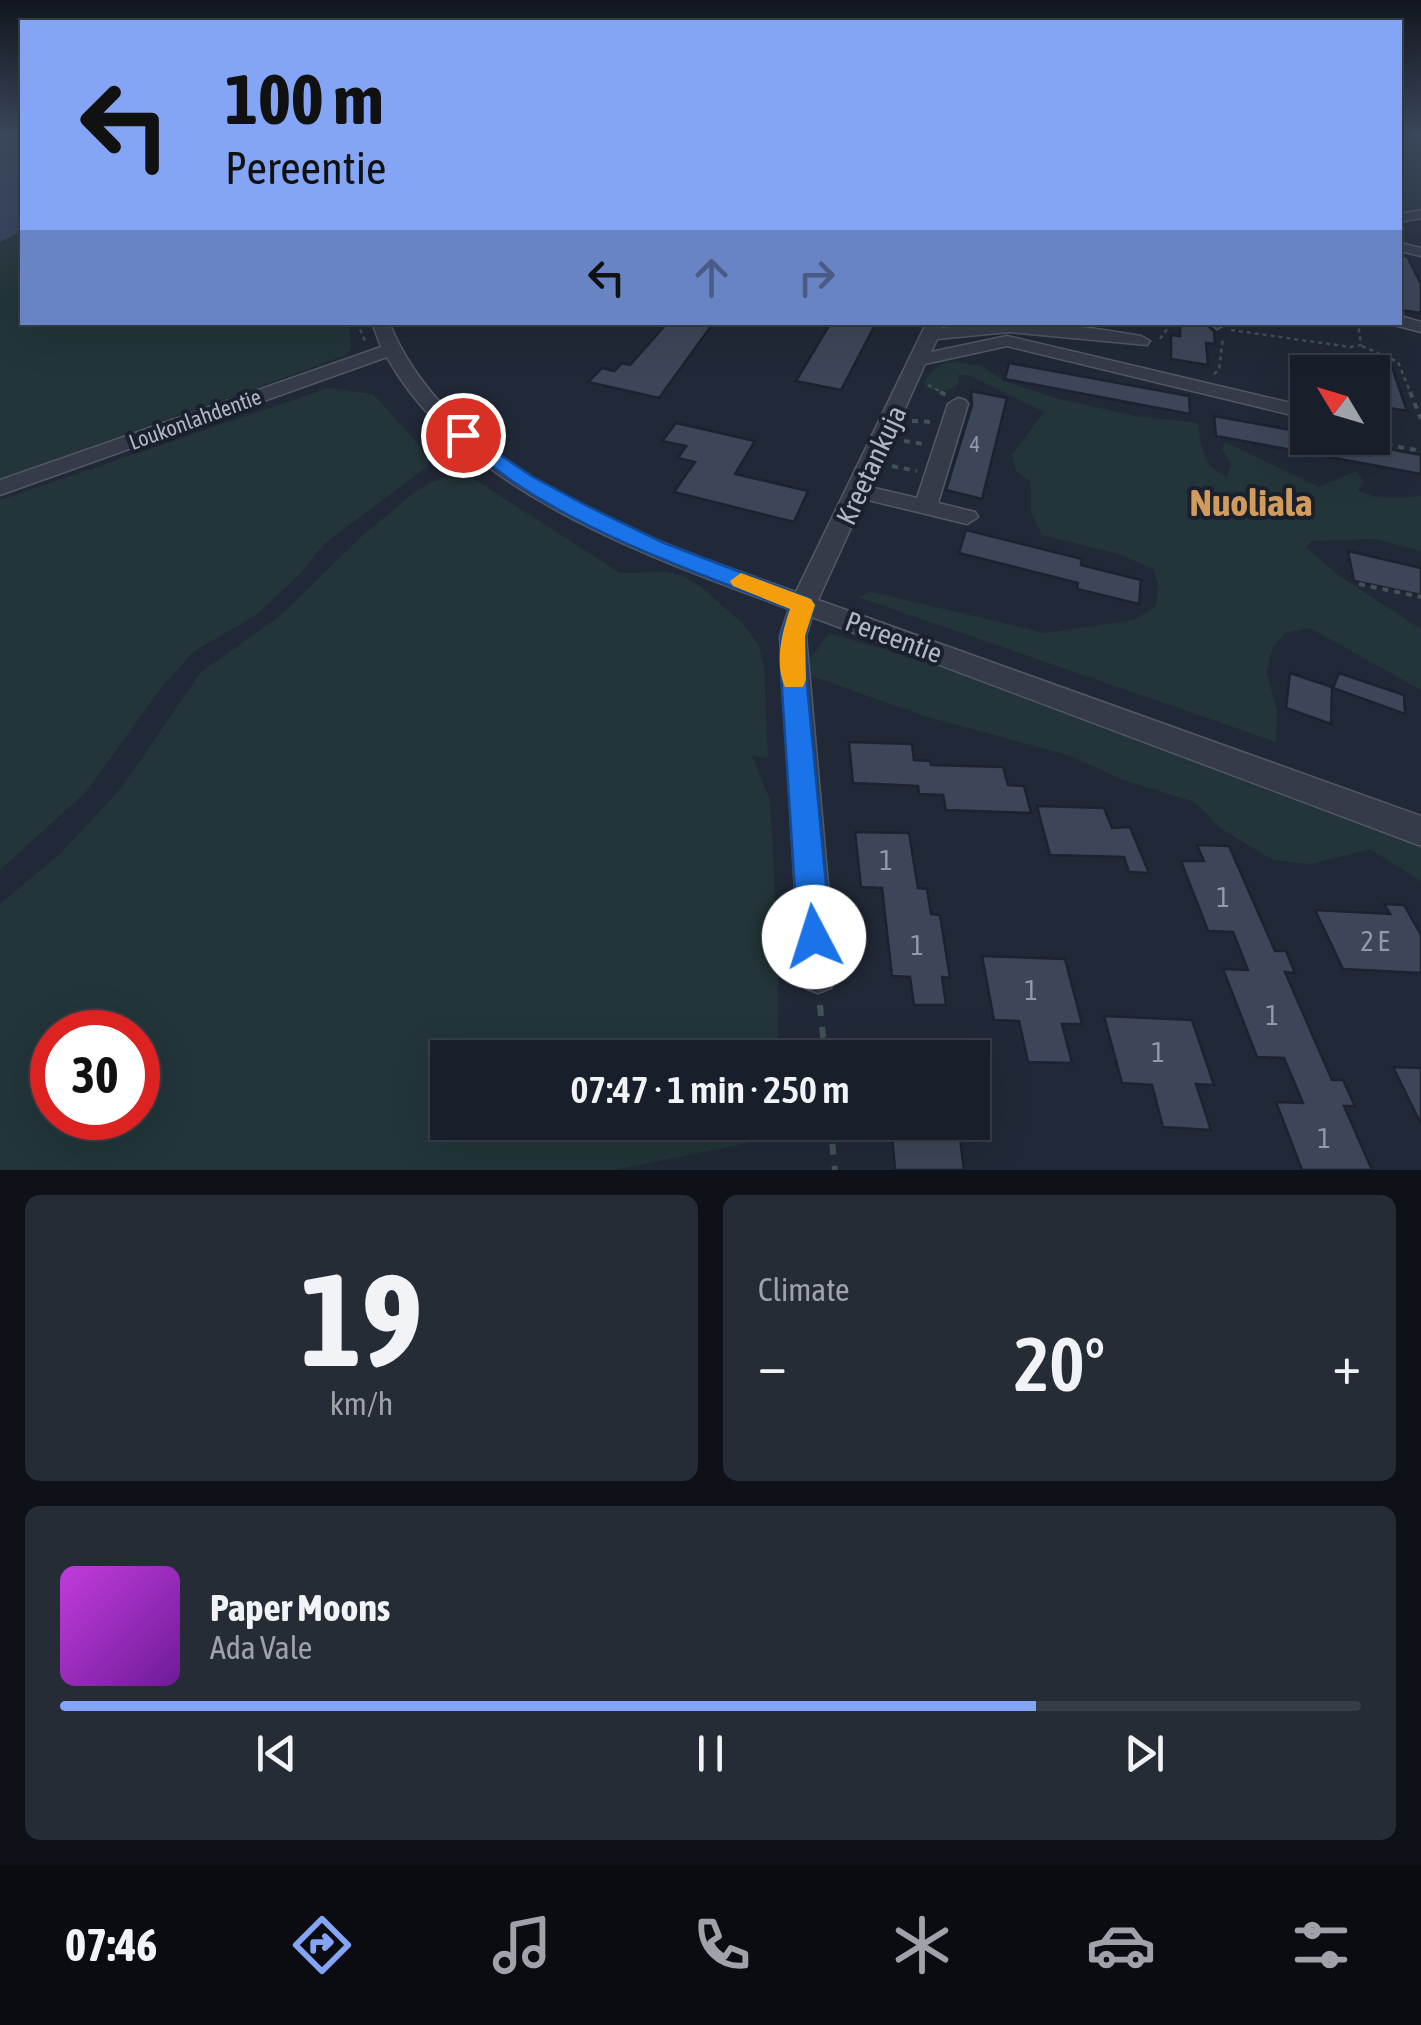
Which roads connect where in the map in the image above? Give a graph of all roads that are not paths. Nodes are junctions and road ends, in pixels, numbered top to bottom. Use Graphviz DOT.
graph roads {
  1 [pos="381,325"];
  2 [pos="1128,325"];
  3 [pos="1044,326"];
  4 [pos="933,329"];
  5 [pos="390,350"];
  6 [pos="920,360"];
  7 [pos="951,406"];
  8 [pos="1290,409"];
  9 [pos="0,488"];
  10 [pos="859,491"];
  11 [pos="925,506"];
  12 [pos="967,516"];
  13 [pos="803,605"];
  14 [pos="1421,831"];
  15 [pos="818,975"];
  1 -- 5 [label="street, Pereentie"];
  2 -- 3 [label="street"];
  3 -- 4 [label="street"];
  4 -- 6 [label="street, Kreetankuja"];
  5 -- 9 [label="street, Loukonlahdentie"];
  5 -- 13 [label="street, Pereentie"];
  6 -- 8 [label="street"];
  6 -- 10 [label="street, Kreetankuja"];
  7 -- 11 [label="street"];
  10 -- 11 [label="street"];
  10 -- 13 [label="street, Kreetankuja"];
  11 -- 12 [label="street"];
  13 -- 14 [label="street, Pereentie"];
  13 -- 15 [label="street, Kreetankuja"];
}
